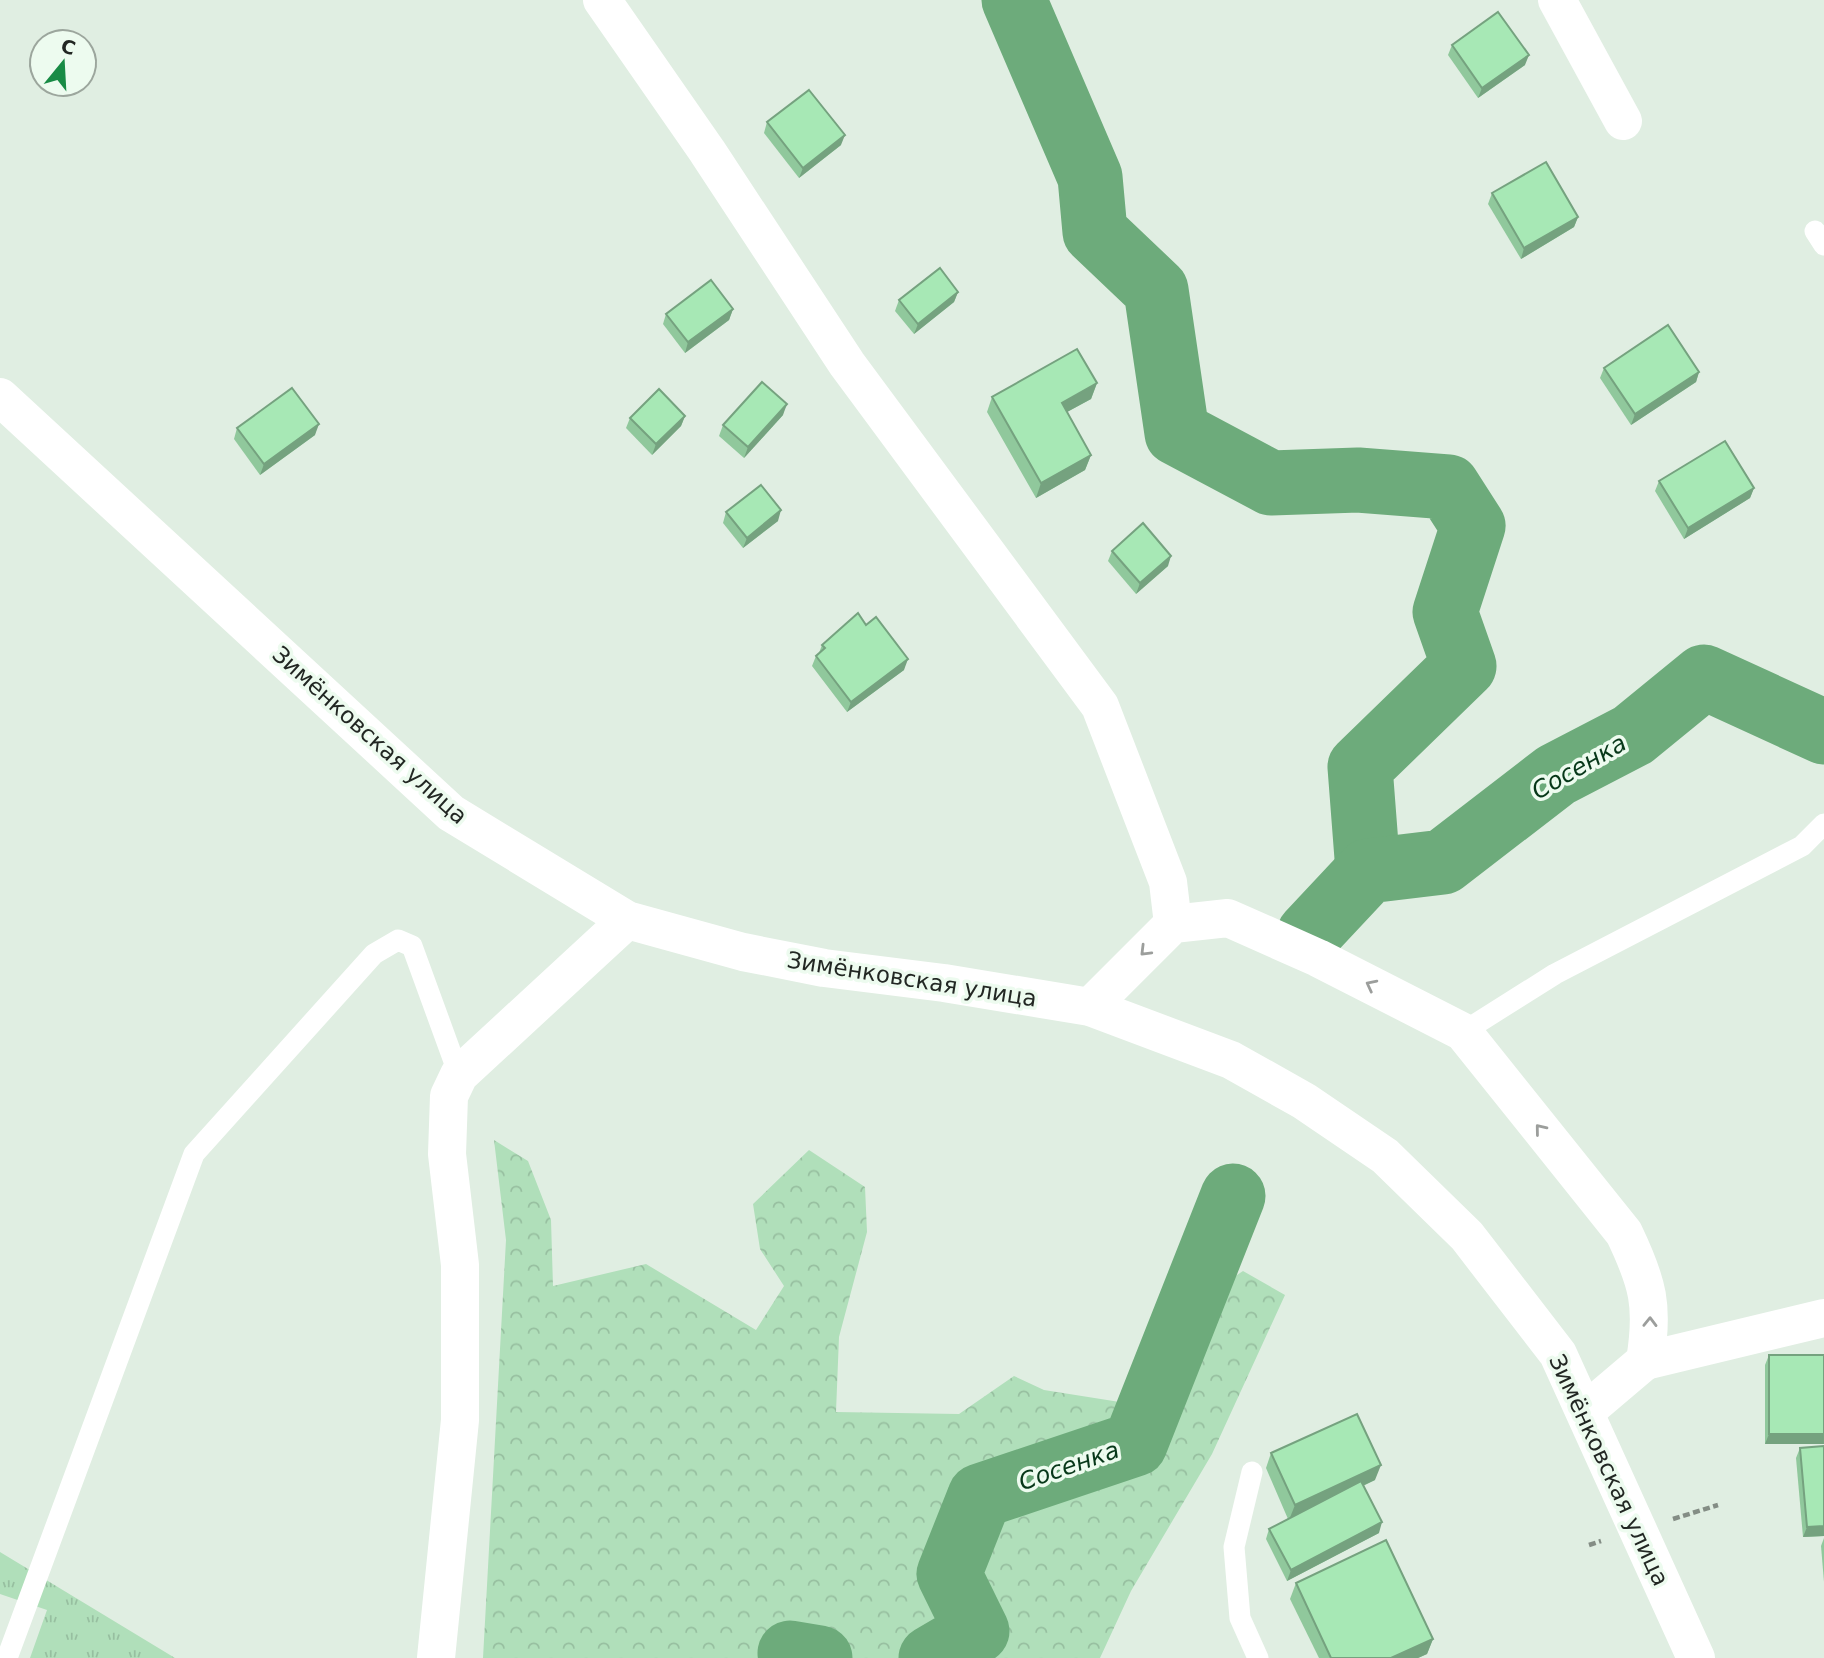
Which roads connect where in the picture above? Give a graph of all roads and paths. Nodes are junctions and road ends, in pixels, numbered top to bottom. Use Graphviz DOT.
graph roads {
  1 [pos="602,0"];
  2 [pos="1557,0"];
  3 [pos="1623,121"];
  4 [pos="0,397"];
  5 [pos="1824,824"];
  6 [pos="627,920"];
  7 [pos="1173,924"];
  8 [pos="1090,1007"];
  9 [pos="1463,1032"];
  10 [pos="459,1075"];
  11 [pos="1824,1318"];
  12 [pos="1645,1361"];
  13 [pos="1586,1411"];
  14 [pos="1252,1472"];
  15 [pos="7,1658"];
  16 [pos="436,1658"];
  17 [pos="1258,1658"];
  18 [pos="1696,1658"];
  1 -- 7 [label="street"];
  2 -- 3 [label="street"];
  4 -- 6 [label="street, Зимёнковская улица"];
  5 -- 9 [label="lane"];
  6 -- 8 [label="street, Зимёнковская улица"];
  6 -- 10 [label="street"];
  7 -- 8 [label="street, one-way"];
  9 -- 7 [label="street, one-way"];
  8 -- 13 [label="street, Зимёнковская улица"];
  12 -- 9 [label="street, one-way"];
  10 -- 15 [label="lane"];
  10 -- 16 [label="street"];
  11 -- 12 [label="street"];
  12 -- 13 [label="street"];
  13 -- 18 [label="street, Зимёнковская улица"];
  14 -- 17 [label="lane"];
}
